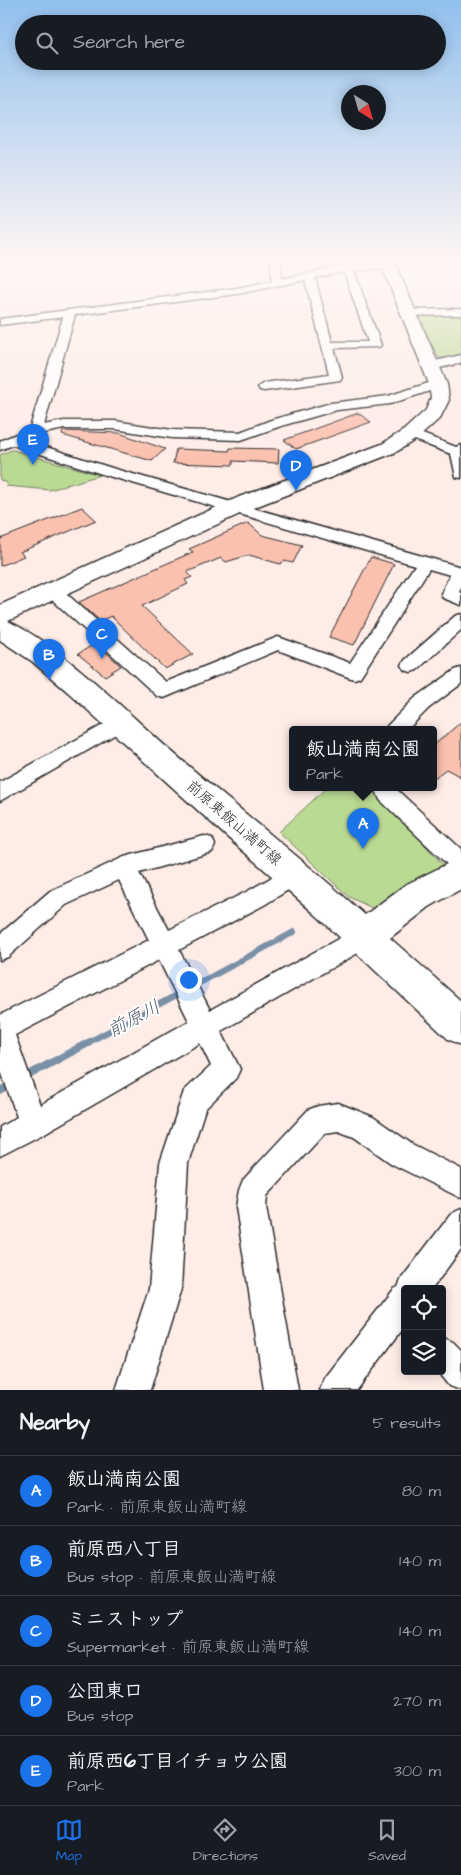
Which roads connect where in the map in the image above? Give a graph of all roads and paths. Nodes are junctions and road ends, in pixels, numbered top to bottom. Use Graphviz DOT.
graph roads {
  1 [pos="66,326"];
  2 [pos="323,326"];
  3 [pos="368,326"];
  4 [pos="414,326"];
  5 [pos="328,345"];
  6 [pos="461,359"];
  7 [pos="431,366"];
  8 [pos="438,384"];
  9 [pos="264,387"];
  10 [pos="36,431"];
  11 [pos="412,434"];
  12 [pos="7,444"];
  13 [pos="459,450"];
  14 [pos="461,474"];
  15 [pos="235,508"];
  16 [pos="425,562"];
  17 [pos="460,572"];
  18 [pos="53,591"];
  19 [pos="461,599"];
  20 [pos="0,616"];
  21 [pos="461,620"];
  22 [pos="0,628"];
  23 [pos="411,665"];
  24 [pos="461,675"];
  25 [pos="122,722"];
  26 [pos="399,726"];
  27 [pos="386,791"];
  28 [pos="0,792"];
  29 [pos="204,845"];
  30 [pos="461,863"];
  31 [pos="124,868"];
  32 [pos="461,872"];
  33 [pos="293,875"];
  34 [pos="364,937"];
  35 [pos="164,946"];
  36 [pos="0,949"];
  37 [pos="204,1026"];
  38 [pos="461,1026"];
  39 [pos="0,1030"];
  40 [pos="33,1124"];
  41 [pos="0,1142"];
  42 [pos="461,1184"];
  43 [pos="461,1224"];
  44 [pos="417,1285"];
  45 [pos="401,1307"];
  46 [pos="446,1357"];
  47 [pos="461,1374"];
  48 [pos="133,1390"];
  49 [pos="281,1390"];
  50 [pos="337,1390"];
  1 -- 10 [label="street"];
  2 -- 5 [label="street"];
  3 -- 5 [label="street"];
  4 -- 7 [label="street"];
  5 -- 9 [label="street"];
  6 -- 7 [label="street"];
  7 -- 8 [label="street"];
  8 -- 10 [label="street"];
  8 -- 11 [label="street"];
  10 -- 12 [label="street"];
  11 -- 13 [label="street"];
  11 -- 15 [label="street"];
  12 -- 15 [label="street"];
  13 -- 14 [label="street"];
  15 -- 16 [label="street"];
  15 -- 18 [label="street"];
  16 -- 17 [label="street"];
  16 -- 18 [label="street"];
  17 -- 19 [label="street"];
  18 -- 20 [label="street"];
  21 -- 23 [label="street"];
  22 -- 25 [label="street, 前原東飯山満町線"];
  24 -- 26 [label="street"];
  25 -- 28 [label="street"];
  25 -- 33 [label="street, 前原東飯山満町線"];
  27 -- 30 [label="street"];
  29 -- 31 [label="street"];
  31 -- 35 [label="street"];
  31 -- 36 [label="street"];
  32 -- 34 [label="street"];
  33 -- 34 [label="street, 前原東飯山満町線"];
  33 -- 35 [label="street"];
  34 -- 37 [label="street"];
  34 -- 38 [label="street, 前原東飯山満町線"];
  35 -- 37 [label="street"];
  35 -- 39 [label="street"];
  37 -- 40 [label="street"];
  37 -- 48 [label="street"];
  39 -- 40 [label="street"];
  40 -- 41 [label="street"];
  42 -- 49 [label="street"];
  43 -- 44 [label="street"];
  45 -- 50 [label="street"];
  46 -- 47 [label="street"];
}
